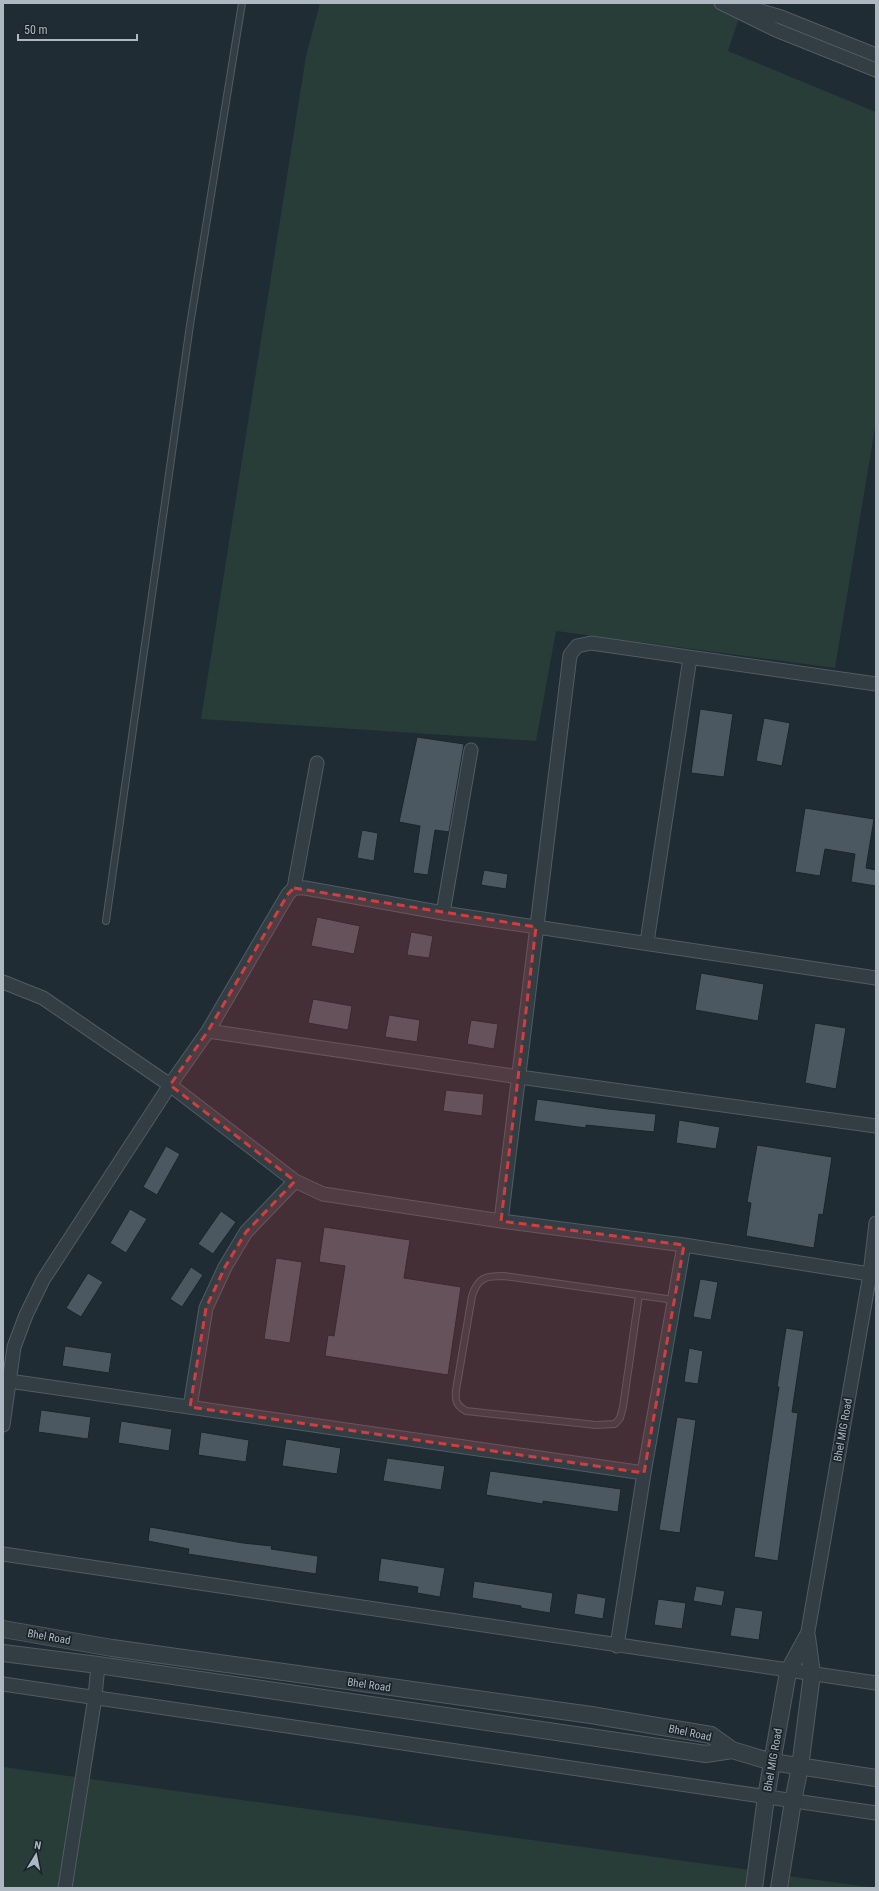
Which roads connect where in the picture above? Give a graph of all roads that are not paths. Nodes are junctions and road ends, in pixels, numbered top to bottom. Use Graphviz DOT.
graph roads {
  1 [pos="242,3"];
  2 [pos="721,3"];
  3 [pos="735,3"];
  4 [pos="876,55"];
  5 [pos="876,70"];
  6 [pos="690,658"];
  7 [pos="876,684"];
  8 [pos="471,750"];
  9 [pos="317,763"];
  10 [pos="294,888"];
  11 [pos="443,912"];
  12 [pos="106,921"];
  13 [pos="536,927"];
  14 [pos="647,942"];
  15 [pos="876,978"];
  16 [pos="3,982"];
  17 [pos="208,1031"];
  18 [pos="519,1077"];
  19 [pos="170,1085"];
  20 [pos="876,1126"];
  21 [pos="295,1181"];
  22 [pos="501,1221"];
  23 [pos="876,1223"];
  24 [pos="684,1245"];
  25 [pos="873,1274"];
  26 [pos="639,1295"];
  27 [pos="674,1300"];
  28 [pos="9,1381"];
  29 [pos="190,1407"];
  30 [pos="3,1425"];
  31 [pos="644,1473"];
  32 [pos="3,1554"];
  33 [pos="3,1629"];
  34 [pos="807,1637"];
  35 [pos="617,1646"];
  36 [pos="3,1654"];
  37 [pos="98,1665"];
  38 [pos="788,1672"];
  39 [pos="812,1674"];
  40 [pos="3,1684"];
  41 [pos="876,1684"];
  42 [pos="95,1697"];
  43 [pos="732,1750"];
  44 [pos="772,1762"];
  45 [pos="800,1767"];
  46 [pos="876,1778"];
  47 [pos="766,1797"];
  48 [pos="793,1801"];
  49 [pos="876,1813"];
  50 [pos="65,1888"];
  51 [pos="754,1888"];
  52 [pos="779,1888"];
  1 -- 12 [label="lane"];
  2 -- 5 [label="street"];
  3 -- 4 [label="street"];
  6 -- 7 [label="street"];
  6 -- 13 [label="street"];
  6 -- 14 [label="street"];
  8 -- 11 [label="street"];
  9 -- 10 [label="street"];
  10 -- 11 [label="street"];
  10 -- 17 [label="street"];
  11 -- 13 [label="street"];
  13 -- 14 [label="street"];
  13 -- 18 [label="street"];
  14 -- 15 [label="street"];
  16 -- 19 [label="street"];
  17 -- 18 [label="street"];
  17 -- 19 [label="street"];
  18 -- 20 [label="street"];
  18 -- 22 [label="street"];
  19 -- 21 [label="street"];
  19 -- 28 [label="street"];
  21 -- 22 [label="street"];
  21 -- 29 [label="street"];
  22 -- 24 [label="street"];
  23 -- 25 [label="street, Bhel MIG Road"];
  24 -- 25 [label="street"];
  24 -- 27 [label="street"];
  25 -- 34 [label="street, Bhel MIG Road"];
  26 -- 26 [label="lane"];
  26 -- 27 [label="lane"];
  27 -- 31 [label="street"];
  28 -- 29 [label="street"];
  28 -- 30 [label="street"];
  29 -- 31 [label="street"];
  31 -- 35 [label="street"];
  32 -- 35 [label="street"];
  33 -- 43 [label="street, Bhel Road"];
  34 -- 38 [label="street, Bhel MIG Road"];
  34 -- 39 [label="street, Bhel MIG Road"];
  35 -- 38 [label="street"];
  36 -- 37 [label="street, Bhel Road"];
  37 -- 42 [label="street"];
  37 -- 43 [label="street, Bhel Road"];
  38 -- 39 [label="street"];
  38 -- 44 [label="street, Bhel MIG Road"];
  39 -- 41 [label="street"];
  39 -- 45 [label="street, Bhel MIG Road"];
  40 -- 42 [label="street"];
  42 -- 47 [label="street"];
  42 -- 50 [label="street"];
  43 -- 44 [label="street, Bhel Road"];
  44 -- 45 [label="street, Bhel Road"];
  44 -- 47 [label="street, Bhel MIG Road"];
  45 -- 46 [label="street, Bhel Road"];
  45 -- 48 [label="street, Bhel MIG Road"];
  47 -- 48 [label="street"];
  47 -- 51 [label="street, Bhel MIG Road"];
  48 -- 49 [label="street"];
  48 -- 52 [label="street, Bhel MIG Road"];
}
